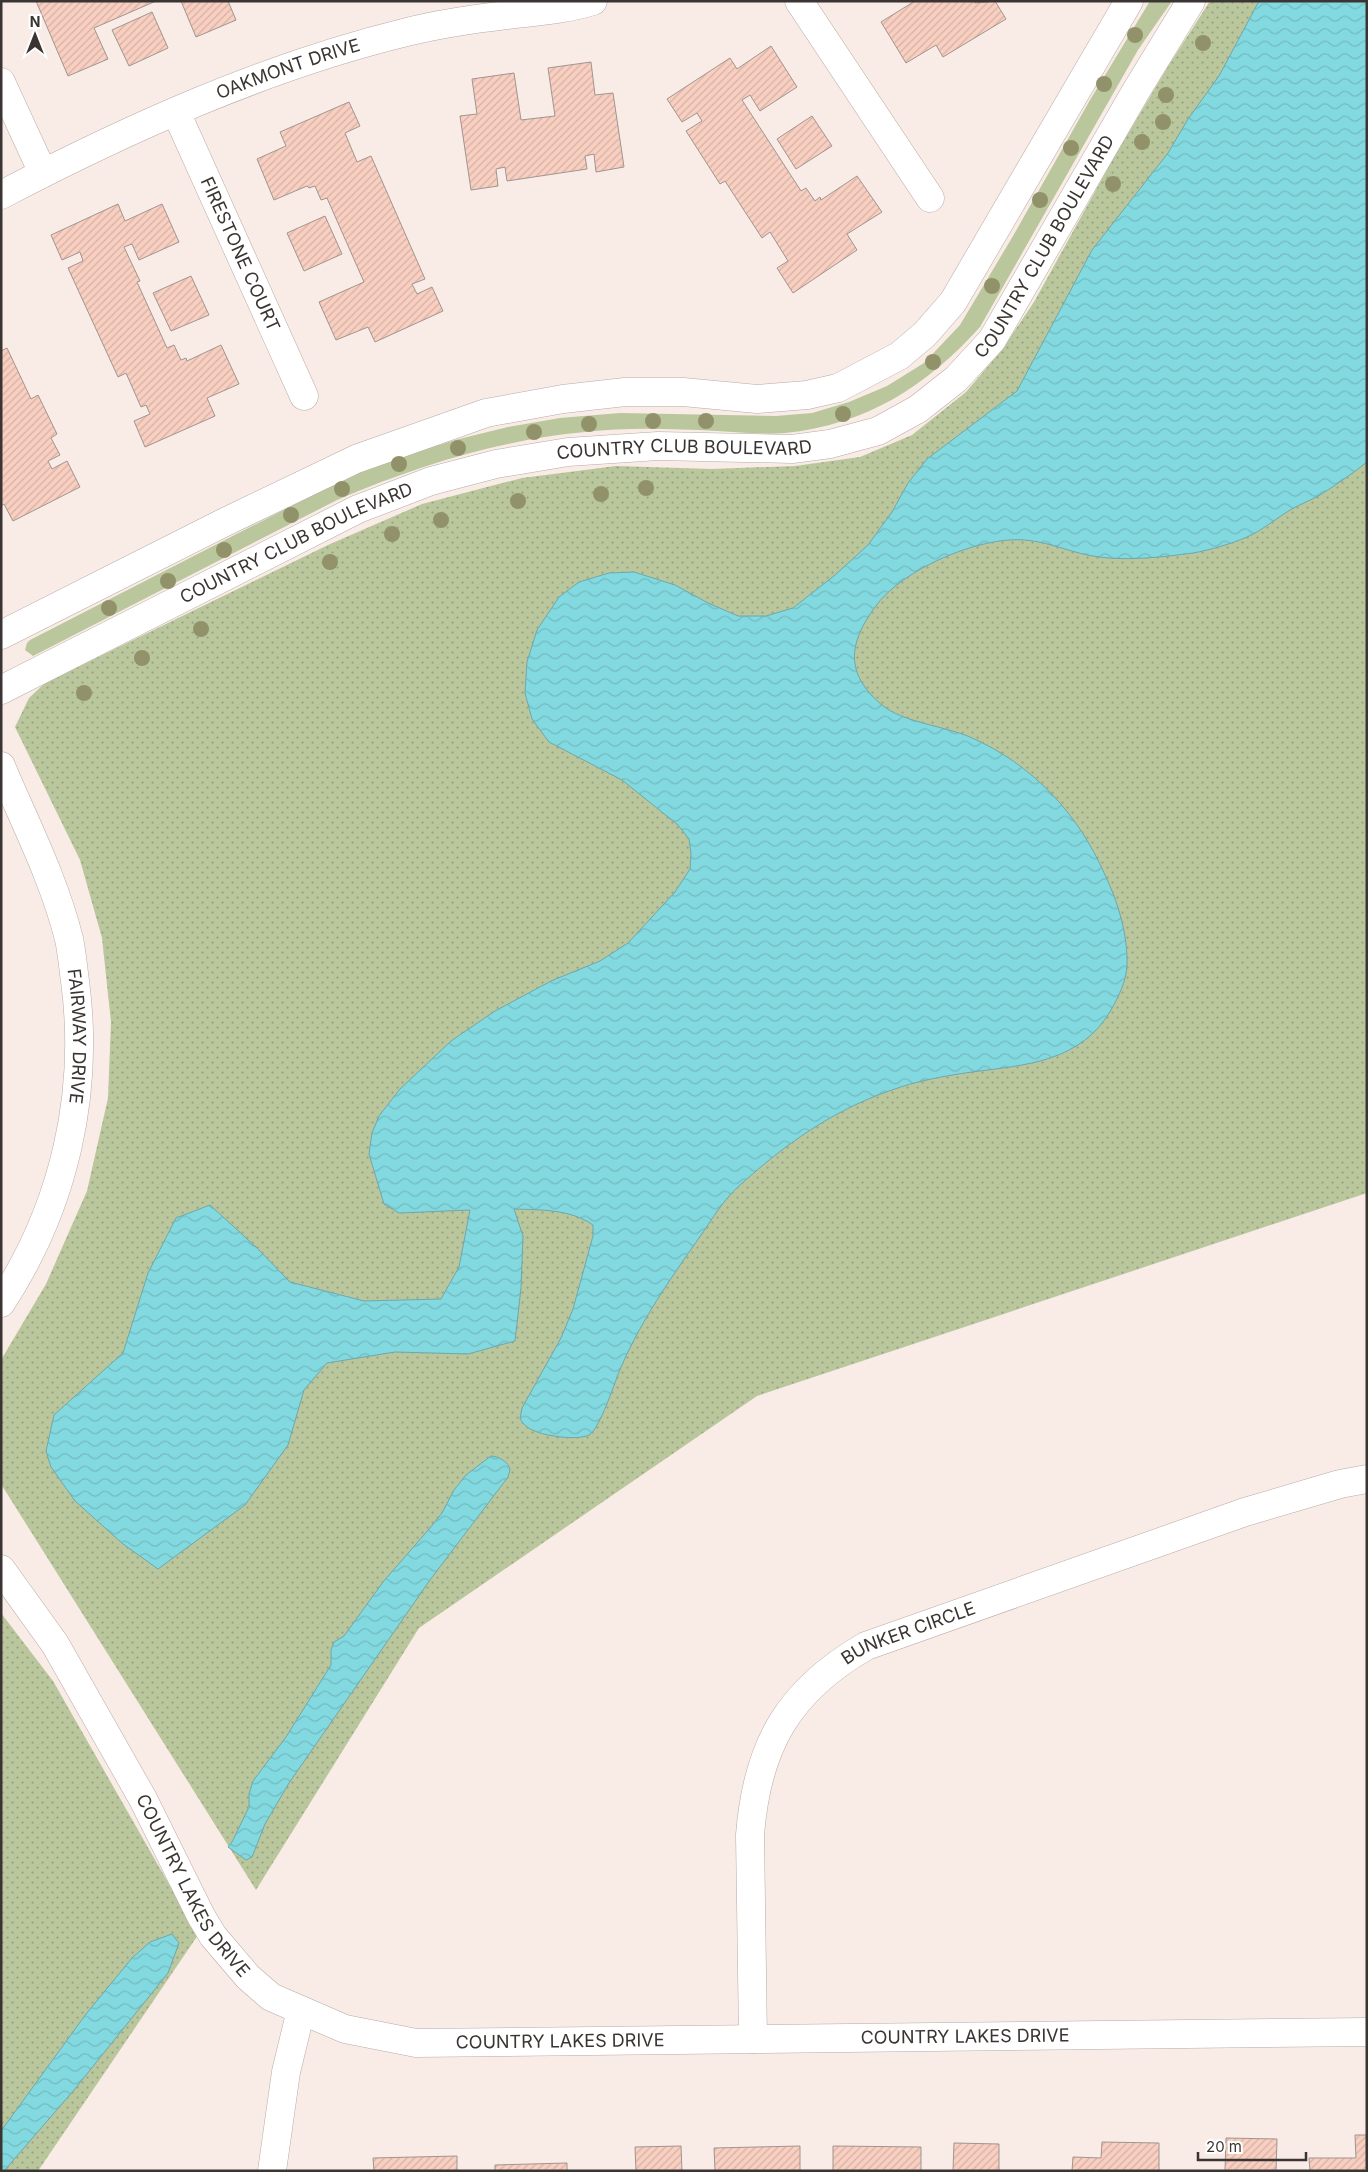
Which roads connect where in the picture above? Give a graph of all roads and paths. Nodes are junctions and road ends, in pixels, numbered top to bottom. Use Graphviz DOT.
graph roads {
  1 [pos="593,1"];
  2 [pos="799,1"];
  3 [pos="1129,1"];
  4 [pos="1191,1"];
  5 [pos="451,13"];
  6 [pos="1,82"];
  7 [pos="176,112"];
  8 [pos="43,173"];
  9 [pos="1,195"];
  10 [pos="930,198"];
  11 [pos="304,396"];
  12 [pos="1,635"];
  13 [pos="1,690"];
  14 [pos="1,766"];
  15 [pos="1,1303"];
  16 [pos="1367,1479"];
  17 [pos="1,1569"];
  18 [pos="301,2010"];
  19 [pos="1367,2032"];
  20 [pos="753,2040"];
  21 [pos="272,2171"];
  1 -- 5 [label="street, OAKMONT DRIVE"];
  2 -- 10 [label="street"];
  3 -- 12 [label="street"];
  4 -- 13 [label="street, COUNTRY CLUB BOULEVARD"];
  5 -- 7 [label="street, OAKMONT DRIVE"];
  6 -- 8 [label="street"];
  7 -- 8 [label="street, OAKMONT DRIVE"];
  7 -- 11 [label="street, FIRESTONE COURT"];
  8 -- 9 [label="street, OAKMONT DRIVE"];
  14 -- 15 [label="street, FAIRWAY DRIVE"];
  16 -- 20 [label="street, BUNKER CIRCLE"];
  17 -- 18 [label="street, COUNTRY LAKES DRIVE"];
  18 -- 20 [label="street, COUNTRY LAKES DRIVE"];
  18 -- 21 [label="street"];
  19 -- 20 [label="street, COUNTRY LAKES DRIVE"];
}
